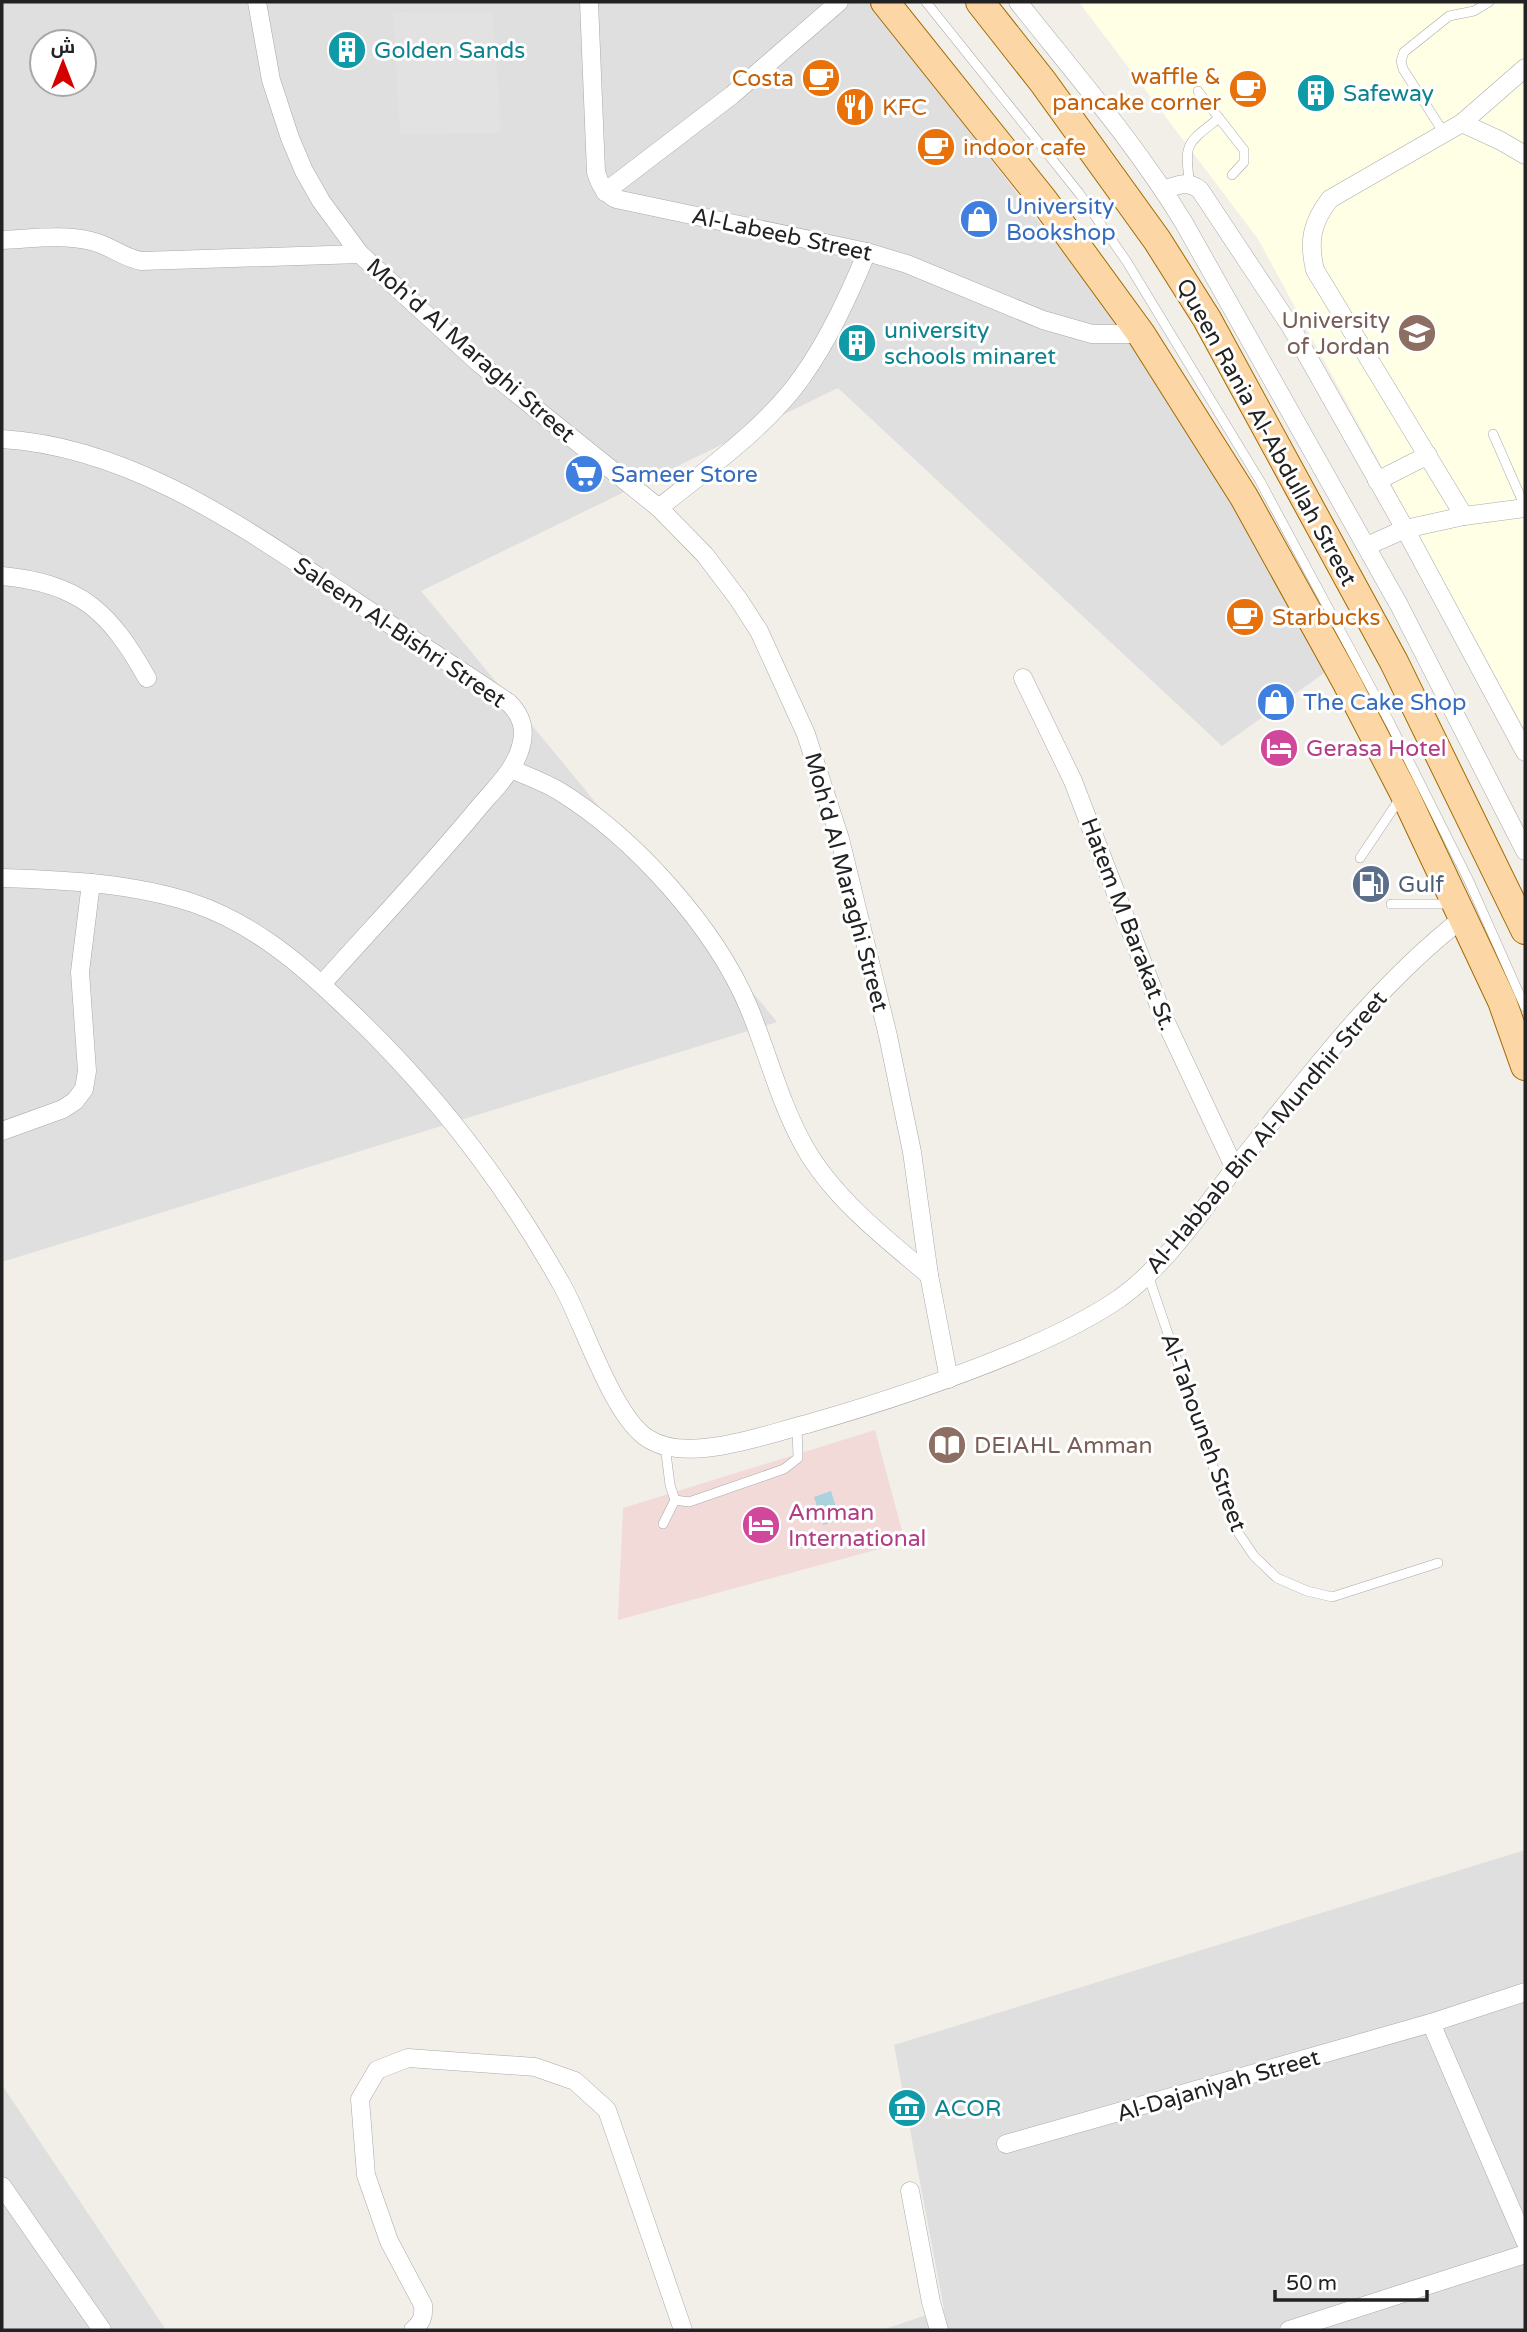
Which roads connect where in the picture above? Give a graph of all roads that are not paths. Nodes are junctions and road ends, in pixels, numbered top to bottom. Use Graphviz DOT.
graph roads {
  1 [pos="257,2"];
  2 [pos="589,2"];
  3 [pos="839,2"];
  4 [pos="885,2"];
  5 [pos="926,2"];
  6 [pos="980,2"];
  7 [pos="1018,2"];
  8 [pos="1489,2"];
  9 [pos="1525,68"];
  10 [pos="1198,92"];
  11 [pos="1219,118"];
  12 [pos="1462,123"];
  13 [pos="1444,133"];
  14 [pos="1525,155"];
  15 [pos="1232,175"];
  16 [pos="1190,184"];
  17 [pos="1164,190"];
  18 [pos="606,192"];
  19 [pos="2,240"];
  20 [pos="867,252"];
  21 [pos="360,254"];
  22 [pos="1141,334"];
  23 [pos="1493,434"];
  24 [pos="2,439"];
  25 [pos="1428,455"];
  26 [pos="1377,481"];
  27 [pos="1525,507"];
  28 [pos="659,508"];
  29 [pos="1464,516"];
  30 [pos="1405,529"];
  31 [pos="1367,546"];
  32 [pos="2,576"];
  33 [pos="147,678"];
  34 [pos="1023,678"];
  35 [pos="1525,752"];
  36 [pos="511,769"];
  37 [pos="1404,793"];
  38 [pos="1525,851"];
  39 [pos="1360,858"];
  40 [pos="2,878"];
  41 [pos="91,883"];
  42 [pos="1391,904"];
  43 [pos="1459,911"];
  44 [pos="1525,930"];
  45 [pos="322,984"];
  46 [pos="1525,1007"];
  47 [pos="1525,1066"];
  48 [pos="2,1131"];
  49 [pos="1235,1169"];
  50 [pos="929,1275"];
  51 [pos="1148,1275"];
  52 [pos="949,1379"];
  53 [pos="797,1426"];
  54 [pos="665,1445"];
  55 [pos="675,1500"];
  56 [pos="663,1524"];
  57 [pos="1438,1563"];
  58 [pos="1525,1992"];
  59 [pos="1431,2023"];
  60 [pos="1006,2144"];
  61 [pos="2,2186"];
  62 [pos="910,2191"];
  63 [pos="1525,2241"];
  64 [pos="1525,2254"];
  65 [pos="102,2330"];
  66 [pos="413,2330"];
  67 [pos="683,2330"];
  68 [pos="939,2330"];
  69 [pos="1289,2330"];
  1 -- 21 [label="street, Moh'd Al Maraghi Street"];
  2 -- 18 [label="street"];
  3 -- 18 [label="street"];
  4 -- 22 [label="main road"];
  5 -- 46 [label="lane"];
  6 -- 44 [label="main road, Queen Rania Al-Abdullah Street"];
  7 -- 17 [label="street"];
  8 -- 13 [label="lane"];
  9 -- 12 [label="street"];
  10 -- 11 [label="lane"];
  11 -- 15 [label="lane"];
  11 -- 16 [label="lane"];
  12 -- 13 [label="street"];
  12 -- 14 [label="street"];
  13 -- 25 [label="street"];
  16 -- 17 [label="street"];
  16 -- 26 [label="street"];
  17 -- 31 [label="street"];
  18 -- 20 [label="street, Al-Labeeb Street"];
  19 -- 21 [label="street"];
  20 -- 22 [label="street, Al-Labeeb Street"];
  20 -- 28 [label="street"];
  21 -- 28 [label="street, Moh'd Al Maraghi Street"];
  22 -- 37 [label="main road"];
  23 -- 27 [label="lane"];
  24 -- 36 [label="street, Saleem Al-Bishri Street"];
  25 -- 26 [label="street"];
  25 -- 29 [label="street"];
  26 -- 30 [label="street"];
  27 -- 29 [label="street"];
  28 -- 50 [label="street, Moh'd Al Maraghi Street"];
  29 -- 30 [label="street"];
  30 -- 31 [label="street"];
  30 -- 35 [label="street"];
  31 -- 38 [label="street"];
  32 -- 33 [label="street"];
  34 -- 49 [label="street, Hatem M Barakat St."];
  36 -- 45 [label="street, Saleem Al-Bishri Street"];
  36 -- 50 [label="street"];
  37 -- 39 [label="lane"];
  37 -- 43 [label="main road"];
  40 -- 41 [label="street, Al-Habbab Bin Al-Mundhir Street"];
  41 -- 45 [label="street, Al-Habbab Bin Al-Mundhir Street"];
  41 -- 48 [label="street"];
  42 -- 43 [label="lane"];
  43 -- 47 [label="main road"];
  43 -- 49 [label="street, Al-Habbab Bin Al-Mundhir Street"];
  45 -- 54 [label="street, Al-Habbab Bin Al-Mundhir Street"];
  49 -- 51 [label="street, Al-Habbab Bin Al-Mundhir Street"];
  50 -- 52 [label="street, Moh'd Al Maraghi Street"];
  51 -- 52 [label="street, Al-Habbab Bin Al-Mundhir Street"];
  51 -- 57 [label="lane, Al-Tahouneh Street"];
  52 -- 53 [label="street, Al-Habbab Bin Al-Mundhir Street"];
  53 -- 54 [label="street, Al-Habbab Bin Al-Mundhir Street"];
  53 -- 55 [label="lane"];
  54 -- 55 [label="lane"];
  55 -- 56 [label="lane"];
  58 -- 59 [label="street, Al-Dajaniyah Street"];
  59 -- 60 [label="street, Al-Dajaniyah Street"];
  59 -- 63 [label="street"];
  61 -- 65 [label="street"];
  62 -- 68 [label="street"];
  64 -- 69 [label="street"];
  66 -- 67 [label="street"];
}
